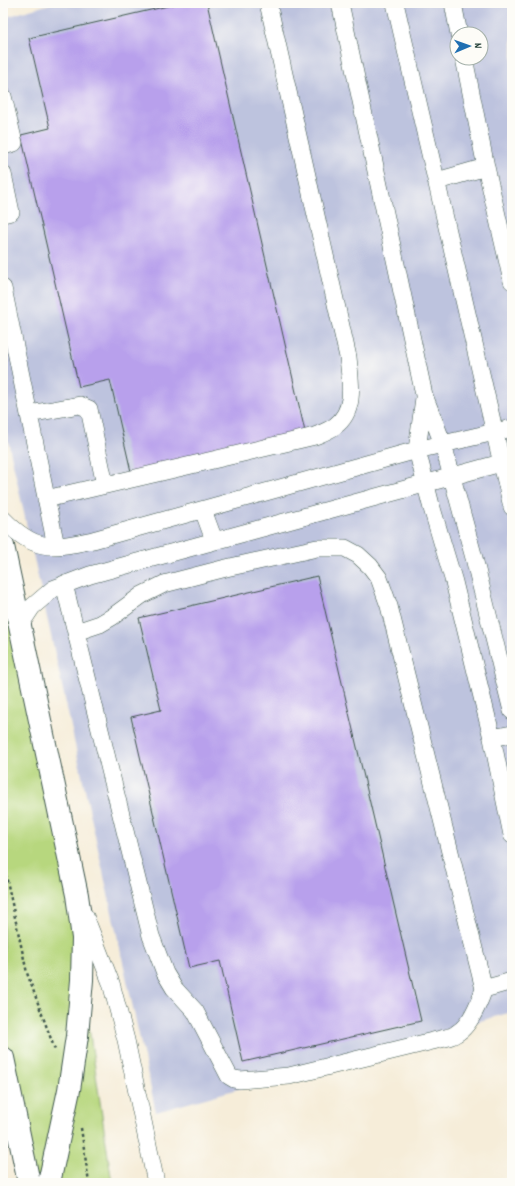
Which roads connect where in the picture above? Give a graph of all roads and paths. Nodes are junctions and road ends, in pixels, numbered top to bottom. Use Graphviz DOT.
graph roads {
  1 [pos="268,3"];
  2 [pos="340,3"];
  3 [pos="395,3"];
  4 [pos="453,3"];
  5 [pos="457,26"];
  6 [pos="466,66"];
  7 [pos="3,96"];
  8 [pos="3,146"];
  9 [pos="486,167"];
  10 [pos="3,174"];
  11 [pos="437,181"];
  12 [pos="3,214"];
  13 [pos="512,281"];
  14 [pos="3,288"];
  15 [pos="424,395"];
  16 [pos="29,414"];
  17 [pos="512,428"];
  18 [pos="494,433"];
  19 [pos="443,444"];
  20 [pos="417,450"];
  21 [pos="507,462"];
  22 [pos="453,477"];
  23 [pos="105,485"];
  24 [pos="426,485"];
  25 [pos="46,499"];
  26 [pos="512,506"];
  27 [pos="203,510"];
  28 [pos="3,519"];
  29 [pos="214,540"];
  30 [pos="3,546"];
  31 [pos="56,546"];
  32 [pos="64,584"];
  33 [pos="20,625"];
  34 [pos="76,632"];
  35 [pos="512,711"];
  36 [pos="512,734"];
  37 [pos="492,738"];
  38 [pos="512,835"];
  39 [pos="3,862"];
  40 [pos="77,895"];
  41 [pos="512,980"];
  42 [pos="484,989"];
  43 [pos="56,1053"];
  44 [pos="3,1058"];
  45 [pos="81,1126"];
  46 [pos="29,1183"];
  47 [pos="49,1183"];
  48 [pos="89,1183"];
  49 [pos="156,1183"];
  1 -- 23 [label="lane"];
  2 -- 15 [label="lane"];
  3 -- 11 [label="lane"];
  4 -- 5 [label="lane"];
  6 -- 9 [label="lane"];
  7 -- 8 [label="lane"];
  9 -- 11 [label="lane"];
  9 -- 13 [label="lane"];
  10 -- 12 [label="lane"];
  11 -- 18 [label="lane"];
  14 -- 16 [label="lane"];
  15 -- 19 [label="lane"];
  15 -- 20 [label="lane"];
  16 -- 23 [label="lane"];
  16 -- 25 [label="lane"];
  17 -- 18 [label="lane"];
  18 -- 19 [label="lane"];
  18 -- 21 [label="lane"];
  19 -- 20 [label="lane"];
  19 -- 22 [label="lane"];
  20 -- 24 [label="lane"];
  20 -- 27 [label="lane"];
  21 -- 22 [label="lane"];
  21 -- 26 [label="lane"];
  22 -- 24 [label="lane"];
  22 -- 35 [label="lane"];
  23 -- 25 [label="lane"];
  24 -- 29 [label="lane"];
  24 -- 37 [label="lane"];
  25 -- 31 [label="lane"];
  27 -- 29 [label="lane"];
  27 -- 31 [label="lane"];
  28 -- 31 [label="lane"];
  29 -- 32 [label="lane"];
  30 -- 33 [label="main road"];
  32 -- 33 [label="lane"];
  32 -- 34 [label="lane"];
  33 -- 40 [label="main road"];
  34 -- 42 [label="lane"];
  34 -- 42 [label="lane"];
  36 -- 37 [label="lane"];
  37 -- 38 [label="lane"];
  39 -- 43 [label="path"];
  40 -- 47 [label="main road"];
  40 -- 49 [label="lane"];
  41 -- 42 [label="lane"];
  44 -- 46 [label="main road"];
  45 -- 48 [label="path"];
}
